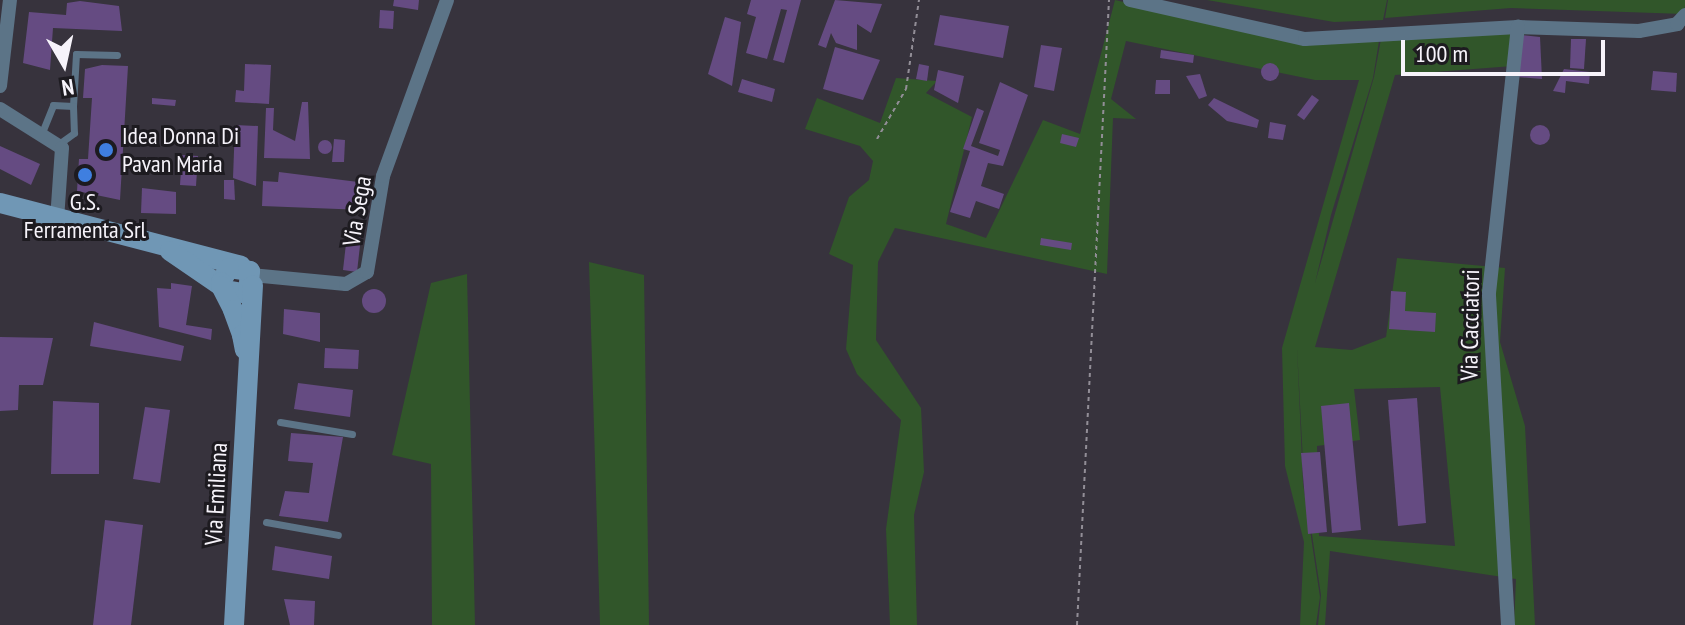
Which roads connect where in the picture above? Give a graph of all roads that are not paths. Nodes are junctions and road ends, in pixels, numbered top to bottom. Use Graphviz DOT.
graph roads {
  1 [pos="10,0"];
  2 [pos="447,0"];
  3 [pos="1130,0"];
  4 [pos="1682,23"];
  5 [pos="1518,27"];
  6 [pos="117,55"];
  7 [pos="0,86"];
  8 [pos="73,106"];
  9 [pos="0,109"];
  10 [pos="41,136"];
  11 [pos="59,144"];
  12 [pos="0,203"];
  13 [pos="57,219"];
  14 [pos="163,247"];
  15 [pos="249,276"];
  16 [pos="222,288"];
  17 [pos="248,366"];
  18 [pos="280,422"];
  19 [pos="352,434"];
  20 [pos="266,522"];
  21 [pos="338,535"];
  22 [pos="234,625"];
  23 [pos="1508,625"];
  1 -- 7 [label="street"];
  2 -- 15 [label="street, Via Sega"];
  3 -- 5 [label="street"];
  4 -- 5 [label="street"];
  5 -- 23 [label="street, Via Cacciatori"];
  6 -- 8 [label="lane"];
  8 -- 10 [label="lane"];
  8 -- 11 [label="lane"];
  9 -- 10 [label="street"];
  10 -- 11 [label="street"];
  11 -- 13 [label="street"];
  12 -- 13 [label="main road"];
  13 -- 14 [label="main road"];
  14 -- 15 [label="main road"];
  14 -- 16 [label="main road"];
  15 -- 16 [label="main road"];
  15 -- 17 [label="main road, Via Emiliana"];
  16 -- 17 [label="main road, Via Emiliana"];
  17 -- 22 [label="main road, Via Emiliana"];
  18 -- 19 [label="lane"];
  20 -- 21 [label="lane"];
}
